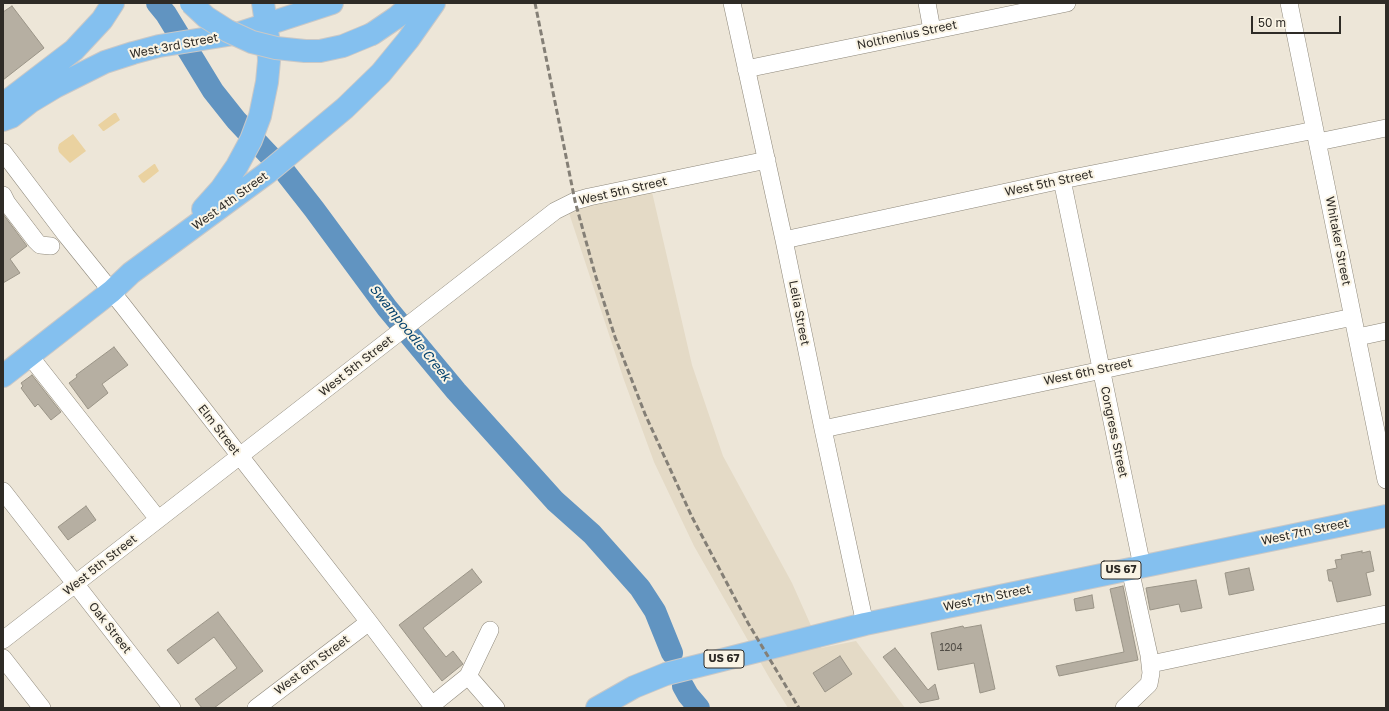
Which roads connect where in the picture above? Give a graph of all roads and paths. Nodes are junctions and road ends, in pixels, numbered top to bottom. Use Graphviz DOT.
graph roads {
  1 [pos="191,3"];
  2 [pos="263,3"];
  3 [pos="332,3"];
  4 [pos="413,3"];
  5 [pos="434,3"];
  6 [pos="732,3"];
  7 [pos="927,3"];
  8 [pos="1067,3"];
  9 [pos="1289,3"];
  10 [pos="108,12"];
  11 [pos="267,25"];
  12 [pos="932,30"];
  13 [pos="746,68"];
  14 [pos="3,104"];
  15 [pos="3,120"];
  16 [pos="1386,128"];
  17 [pos="1316,136"];
  18 [pos="3,152"];
  19 [pos="767,160"];
  20 [pos="20,174"];
  21 [pos="1062,180"];
  22 [pos="3,189"];
  23 [pos="3,195"];
  24 [pos="784,240"];
  25 [pos="51,246"];
  26 [pos="167,247"];
  27 [pos="112,291"];
  28 [pos="1353,317"];
  29 [pos="1386,331"];
  30 [pos="1358,337"];
  31 [pos="30,355"];
  32 [pos="1101,369"];
  33 [pos="3,376"];
  34 [pos="823,429"];
  35 [pos="239,456"];
  36 [pos="1386,480"];
  37 [pos="3,491"];
  38 [pos="1386,516"];
  39 [pos="158,520"];
  40 [pos="1136,567"];
  41 [pos="75,584"];
  42 [pos="1386,614"];
  43 [pos="369,622"];
  44 [pos="865,624"];
  45 [pos="490,630"];
  46 [pos="3,640"];
  47 [pos="3,658"];
  48 [pos="1151,664"];
  49 [pos="468,676"];
  50 [pos="433,706"];
  51 [pos="42,708"];
  52 [pos="172,708"];
  53 [pos="256,708"];
  54 [pos="496,708"];
  55 [pos="597,708"];
  56 [pos="1124,708"];
  1 -- 4 [label="main road, bridge"];
  2 -- 11 [label="main road"];
  3 -- 11 [label="main road, West 3rd Street"];
  5 -- 26 [label="main road, West 4th Street"];
  6 -- 13 [label="street, Lelia Street"];
  7 -- 12 [label="street"];
  8 -- 12 [label="street, Nolthenius Street"];
  9 -- 17 [label="street, Whitaker Street"];
  10 -- 14 [label="main road"];
  11 -- 15 [label="main road, West 3rd Street"];
  11 -- 26 [label="main road"];
  12 -- 13 [label="street, Nolthenius Street"];
  13 -- 19 [label="street, Lelia Street"];
  16 -- 17 [label="street, West 5th Street"];
  17 -- 21 [label="street, West 5th Street"];
  17 -- 28 [label="street, Whitaker Street"];
  18 -- 20 [label="street, Elm Street"];
  19 -- 24 [label="street, Lelia Street"];
  19 -- 35 [label="street, West 5th Street"];
  20 -- 22 [label="street"];
  20 -- 27 [label="street, Elm Street"];
  21 -- 24 [label="street, West 5th Street"];
  21 -- 32 [label="street, Congress Street"];
  23 -- 25 [label="street"];
  24 -- 34 [label="street, Lelia Street"];
  26 -- 27 [label="main road, West 4th Street"];
  27 -- 31 [label="main road, West 4th Street"];
  27 -- 35 [label="street, Elm Street"];
  28 -- 30 [label="street, Whitaker Street"];
  28 -- 32 [label="street, West 6th Street"];
  29 -- 30 [label="street"];
  30 -- 36 [label="street, Whitaker Street"];
  31 -- 33 [label="main road, West 4th Street"];
  31 -- 39 [label="street"];
  32 -- 34 [label="street, West 6th Street"];
  32 -- 40 [label="street, Congress Street"];
  34 -- 44 [label="street, Lelia Street"];
  35 -- 39 [label="street, West 5th Street"];
  35 -- 43 [label="street, Elm Street"];
  37 -- 41 [label="street, Oak Street"];
  38 -- 40 [label="main road, West 7th Street / US 67"];
  39 -- 41 [label="street, West 5th Street"];
  40 -- 44 [label="main road, West 7th Street / US 67"];
  40 -- 48 [label="street, Congress Street"];
  41 -- 46 [label="street, West 5th Street"];
  41 -- 52 [label="street, Oak Street"];
  42 -- 48 [label="street"];
  43 -- 50 [label="street, Elm Street"];
  43 -- 53 [label="street, West 6th Street"];
  44 -- 55 [label="main road, West 7th Street / US 67"];
  45 -- 49 [label="street"];
  47 -- 51 [label="street"];
  48 -- 56 [label="street, Congress Street"];
  49 -- 50 [label="street"];
  49 -- 54 [label="street"];
}
